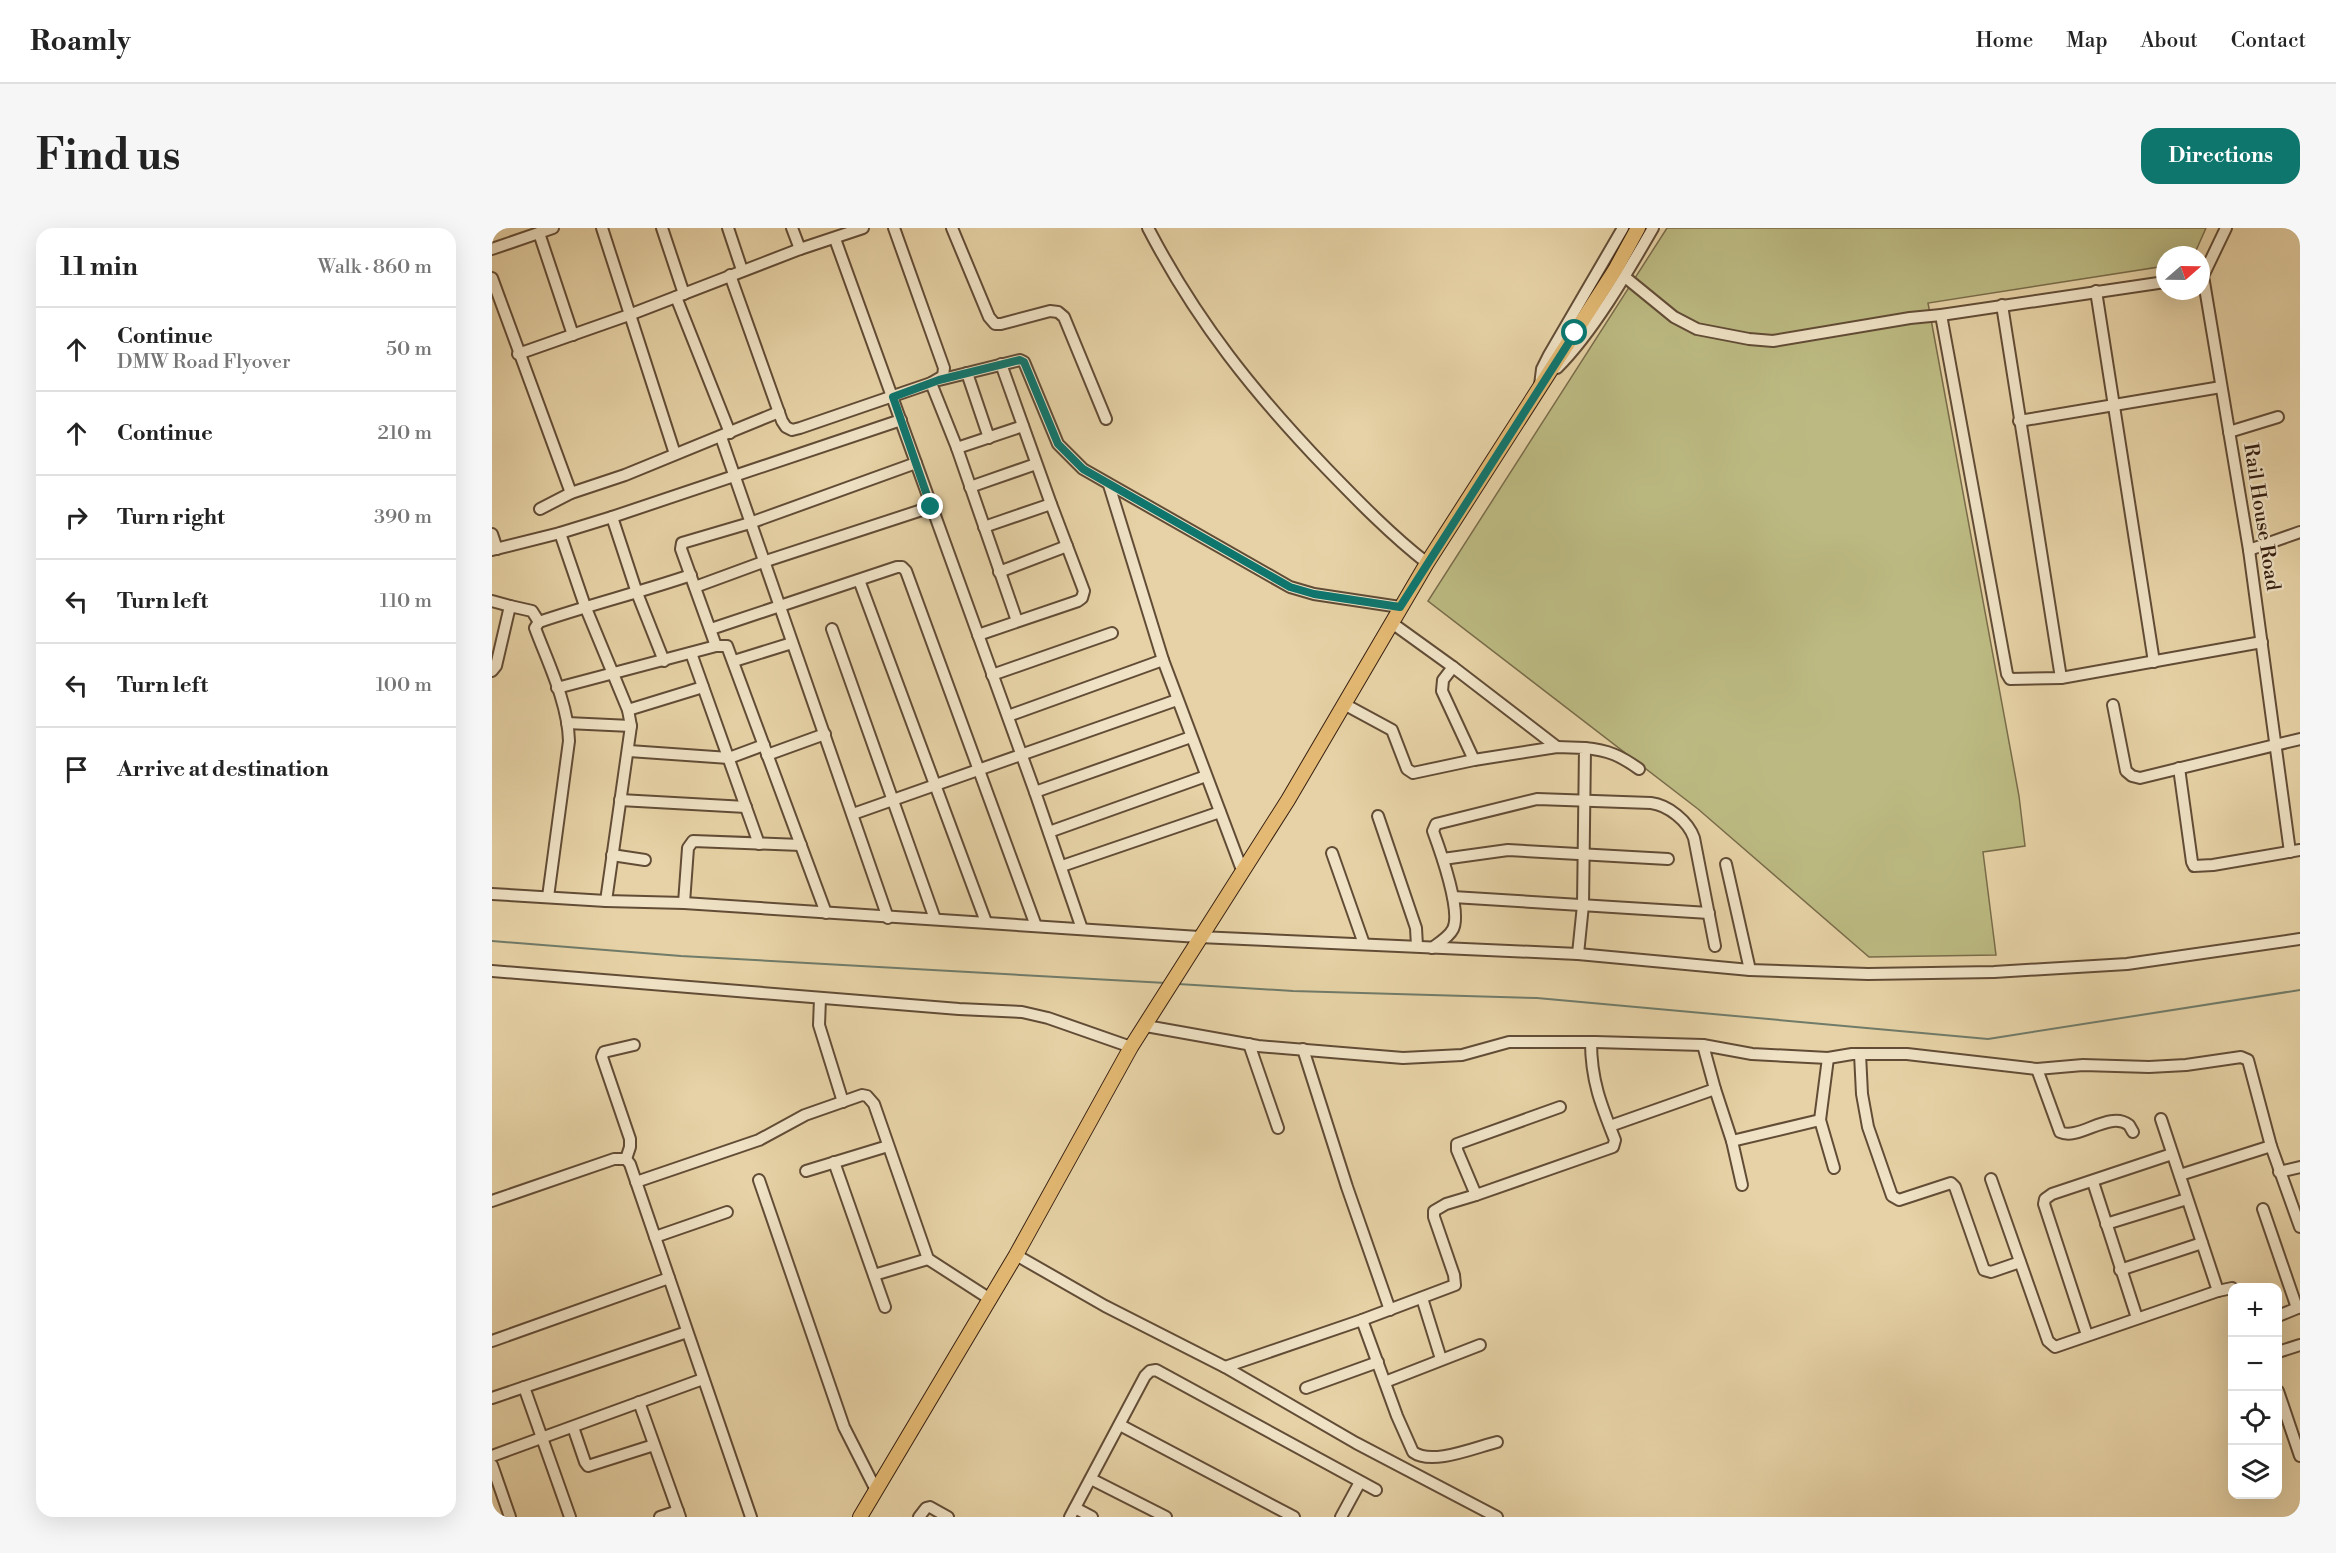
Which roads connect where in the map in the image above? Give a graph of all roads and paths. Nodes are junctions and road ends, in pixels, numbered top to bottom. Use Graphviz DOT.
graph roads {
  1 [pos="553,228"];
  2 [pos="602,228"];
  3 [pos="662,228"];
  4 [pos="728,228"];
  5 [pos="792,228"];
  6 [pos="863,228"];
  7 [pos="894,228"];
  8 [pos="952,228"];
  9 [pos="1148,228"];
  10 [pos="1623,228"];
  11 [pos="1638,228"];
  12 [pos="1653,228"];
  13 [pos="2226,228"];
  14 [pos="539,233"];
  15 [pos="835,239"];
  16 [pos="492,249"];
  17 [pos="800,249"];
  18 [pos="2210,261"];
  19 [pos="742,270"];
  20 [pos="730,275"];
  21 [pos="1625,277"];
  22 [pos="492,278"];
  23 [pos="2156,283"];
  24 [pos="2096,291"];
  25 [pos="680,295"];
  26 [pos="2206,300"];
  27 [pos="2002,305"];
  28 [pos="629,315"];
  29 [pos="1941,315"];
  30 [pos="573,335"];
  31 [pos="518,354"];
  32 [pos="1001,364"];
  33 [pos="968,373"];
  34 [pos="935,382"];
  35 [pos="1540,385"];
  36 [pos="2221,387"];
  37 [pos="893,397"];
  38 [pos="2114,405"];
  39 [pos="778,412"];
  40 [pos="2278,417"];
  41 [pos="1106,419"];
  42 [pos="901,420"];
  43 [pos="2019,420"];
  44 [pos="1023,426"];
  45 [pos="2229,432"];
  46 [pos="726,435"];
  47 [pos="989,438"];
  48 [pos="957,448"];
  49 [pos="675,454"];
  50 [pos="916,463"];
  51 [pos="1036,464"];
  52 [pos="734,478"];
  53 [pos="1109,485"];
  54 [pos="970,487"];
  55 [pos="571,493"];
  56 [pos="1050,504"];
  57 [pos="931,507"];
  58 [pos="540,509"];
  59 [pos="612,517"];
  60 [pos="750,523"];
  61 [pos="984,527"];
  62 [pos="2300,532"];
  63 [pos="560,533"];
  64 [pos="492,534"];
  65 [pos="1066,546"];
  66 [pos="495,549"];
  67 [pos="2249,550"];
  68 [pos="763,562"];
  69 [pos="1427,562"];
  70 [pos="999,572"];
  71 [pos="691,575"];
  72 [pos="859,580"];
  73 [pos="695,587"];
  74 [pos="637,593"];
  75 [pos="492,601"];
  76 [pos="510,606"];
  77 [pos="585,606"];
  78 [pos="780,607"];
  79 [pos="1400,607"];
  80 [pos="1017,621"];
  81 [pos="539,622"];
  82 [pos="1392,623"];
  83 [pos="711,629"];
  84 [pos="832,629"];
  85 [pos="1112,633"];
  86 [pos="978,635"];
  87 [pos="2262,642"];
  88 [pos="792,643"];
  89 [pos="717,646"];
  90 [pos="691,653"];
  91 [pos="1163,660"];
  92 [pos="664,661"];
  93 [pos="734,661"];
  94 [pos="2154,662"];
  95 [pos="1453,667"];
  96 [pos="492,671"];
  97 [pos="614,673"];
  98 [pos="992,675"];
  99 [pos="2061,678"];
  100 [pos="703,687"];
  101 [pos="557,688"];
  102 [pos="1177,700"];
  103 [pos="1344,704"];
  104 [pos="2113,705"];
  105 [pos="628,710"];
  106 [pos="1008,716"];
  107 [pos="567,723"];
  108 [pos="631,726"];
  109 [pos="825,734"];
  110 [pos="1191,737"];
  111 [pos="2300,739"];
  112 [pos="2277,746"];
  113 [pos="1557,747"];
  114 [pos="1585,748"];
  115 [pos="766,750"];
  116 [pos="628,751"];
  117 [pos="1022,754"];
  118 [pos="729,758"];
  119 [pos="1474,760"];
  120 [pos="2179,768"];
  121 [pos="1639,769"];
  122 [pos="978,770"];
  123 [pos="1206,776"];
  124 [pos="935,785"];
  125 [pos="1035,792"];
  126 [pos="620,800"];
  127 [pos="893,800"];
  128 [pos="1584,801"];
  129 [pos="746,807"];
  130 [pos="1220,813"];
  131 [pos="853,814"];
  132 [pos="1378,816"];
  133 [pos="1049,832"];
  134 [pos="759,844"];
  135 [pos="801,845"];
  136 [pos="2295,851"];
  137 [pos="1332,853"];
  138 [pos="1583,854"];
  139 [pos="612,855"];
  140 [pos="1443,859"];
  141 [pos="1668,859"];
  142 [pos="645,860"];
  143 [pos="1726,864"];
  144 [pos="1062,866"];
  145 [pos="1242,870"];
  146 [pos="492,894"];
  147 [pos="548,897"];
  148 [pos="1453,897"];
  149 [pos="606,901"];
  150 [pos="684,903"];
  151 [pos="1583,905"];
  152 [pos="826,913"];
  153 [pos="1709,913"];
  154 [pos="888,918"];
  155 [pos="935,919"];
  156 [pos="986,922"];
  157 [pos="1036,926"];
  158 [pos="1082,929"];
  159 [pos="2300,939"];
  160 [pos="1196,942"];
  161 [pos="1364,944"];
  162 [pos="1417,946"];
  163 [pos="1715,946"];
  164 [pos="1432,948"];
  165 [pos="1578,954"];
  166 [pos="1750,970"];
  167 [pos="492,971"];
  168 [pos="820,998"];
  169 [pos="1149,1021"];
  170 [pos="1591,1042"];
  171 [pos="1249,1044"];
  172 [pos="634,1045"];
  173 [pos="1703,1045"];
  174 [pos="1131,1047"];
  175 [pos="1303,1049"];
  176 [pos="1860,1054"];
  177 [pos="1828,1058"];
  178 [pos="2037,1069"];
  179 [pos="1715,1089"];
  180 [pos="843,1102"];
  181 [pos="1560,1107"];
  182 [pos="2161,1119"];
  183 [pos="1820,1120"];
  184 [pos="1610,1126"];
  185 [pos="1278,1128"];
  186 [pos="2133,1132"];
  187 [pos="1732,1141"];
  188 [pos="888,1146"];
  189 [pos="2271,1146"];
  190 [pos="2172,1154"];
  191 [pos="626,1159"];
  192 [pos="834,1162"];
  193 [pos="2300,1167"];
  194 [pos="1834,1168"];
  195 [pos="806,1171"];
  196 [pos="2279,1172"];
  197 [pos="2180,1176"];
  198 [pos="1991,1179"];
  199 [pos="759,1180"];
  200 [pos="636,1182"];
  201 [pos="2093,1182"];
  202 [pos="1742,1185"];
  203 [pos="1476,1195"];
  204 [pos="2187,1199"];
  205 [pos="492,1201"];
  206 [pos="2263,1209"];
  207 [pos="727,1212"];
  208 [pos="2106,1224"];
  209 [pos="2300,1227"];
  210 [pos="656,1237"];
  211 [pos="2202,1243"];
  212 [pos="1016,1256"];
  213 [pos="928,1259"];
  214 [pos="2020,1262"];
  215 [pos="2120,1270"];
  216 [pos="874,1275"];
  217 [pos="669,1278"];
  218 [pos="2228,1289"];
  219 [pos="2218,1291"];
  220 [pos="1422,1298"];
  221 [pos="990,1299"];
  222 [pos="885,1307"];
  223 [pos="2299,1307"];
  224 [pos="1390,1310"];
  225 [pos="2282,1314"];
  226 [pos="2137,1318"];
  227 [pos="1362,1320"];
  228 [pos="687,1332"];
  229 [pos="2087,1335"];
  230 [pos="492,1341"];
  231 [pos="2300,1345"];
  232 [pos="1480,1346"];
  233 [pos="2282,1350"];
  234 [pos="1441,1359"];
  235 [pos="1378,1362"];
  236 [pos="1225,1367"];
  237 [pos="703,1379"];
  238 [pos="1385,1382"];
  239 [pos="524,1387"];
  240 [pos="1306,1388"];
  241 [pos="492,1398"];
  242 [pos="639,1402"];
  243 [pos="2282,1405"];
  244 [pos="1120,1425"];
  245 [pos="573,1427"];
  246 [pos="543,1437"];
  247 [pos="1497,1442"];
  248 [pos="654,1445"];
  249 [pos="492,1456"];
  250 [pos="2300,1456"];
  251 [pos="492,1465"];
  252 [pos="1091,1479"];
  253 [pos="1360,1482"];
  254 [pos="876,1490"];
  255 [pos="1376,1490"];
  256 [pos="1072,1513"];
  257 [pos="679,1514"];
  258 [pos="510,1517"];
  259 [pos="570,1517"];
  260 [pos="660,1517"];
  261 [pos="751,1517"];
  262 [pos="860,1517"];
  263 [pos="919,1517"];
  264 [pos="948,1517"];
  265 [pos="1092,1517"];
  266 [pos="1166,1517"];
  267 [pos="1294,1517"];
  268 [pos="1341,1517"];
  269 [pos="1497,1517"];
  1 -- 14 [label="street"];
  2 -- 28 [label="street"];
  3 -- 25 [label="street"];
  4 -- 19 [label="street"];
  5 -- 17 [label="street"];
  6 -- 15 [label="street"];
  7 -- 34 [label="street"];
  8 -- 41 [label="street"];
  9 -- 69 [label="street"];
  10 -- 35 [label="street"];
  11 -- 35 [label="main road"];
  12 -- 21 [label="street"];
  13 -- 18 [label="street, Rail House Road"];
  14 -- 16 [label="street"];
  14 -- 30 [label="street"];
  15 -- 17 [label="street"];
  15 -- 37 [label="street"];
  17 -- 19 [label="street"];
  19 -- 20 [label="street"];
  20 -- 25 [label="street"];
  20 -- 39 [label="street"];
  21 -- 29 [label="street"];
  21 -- 35 [label="street"];
  22 -- 31 [label="street"];
  23 -- 24 [label="street"];
  24 -- 27 [label="street"];
  24 -- 38 [label="street"];
  25 -- 28 [label="street"];
  25 -- 46 [label="street"];
  26 -- 36 [label="street, Rail House Road"];
  27 -- 29 [label="street"];
  27 -- 43 [label="street"];
  28 -- 30 [label="street"];
  28 -- 49 [label="street"];
  29 -- 99 [label="street"];
  30 -- 31 [label="street"];
  31 -- 55 [label="street"];
  32 -- 33 [label="street"];
  32 -- 44 [label="street"];
  32 -- 53 [label="street"];
  33 -- 34 [label="street"];
  33 -- 47 [label="street"];
  34 -- 37 [label="street"];
  34 -- 48 [label="street"];
  35 -- 69 [label="main road"];
  36 -- 38 [label="street"];
  36 -- 45 [label="street, Rail House Road"];
  37 -- 39 [label="street"];
  37 -- 42 [label="street"];
  38 -- 43 [label="street"];
  38 -- 94 [label="street"];
  39 -- 46 [label="street"];
  40 -- 45 [label="street"];
  42 -- 50 [label="street"];
  42 -- 52 [label="street"];
  43 -- 99 [label="street"];
  44 -- 47 [label="street"];
  44 -- 51 [label="street"];
  45 -- 67 [label="street, Rail House Road"];
  46 -- 49 [label="street"];
  46 -- 52 [label="street"];
  47 -- 48 [label="street"];
  48 -- 54 [label="street"];
  49 -- 55 [label="street"];
  50 -- 57 [label="street"];
  50 -- 60 [label="street"];
  51 -- 54 [label="street"];
  51 -- 56 [label="street"];
  52 -- 59 [label="street"];
  52 -- 60 [label="street"];
  53 -- 79 [label="street"];
  53 -- 91 [label="street"];
  54 -- 61 [label="street"];
  55 -- 58 [label="street"];
  56 -- 61 [label="street"];
  56 -- 65 [label="street"];
  57 -- 68 [label="street"];
  57 -- 86 [label="street"];
  59 -- 63 [label="street"];
  59 -- 74 [label="street"];
  60 -- 68 [label="street"];
  60 -- 71 [label="street"];
  61 -- 70 [label="street"];
  62 -- 67 [label="street"];
  63 -- 66 [label="street"];
  63 -- 77 [label="street"];
  64 -- 66 [label="street"];
  65 -- 70 [label="street"];
  65 -- 80 [label="street"];
  67 -- 87 [label="street, Rail House Road"];
  68 -- 73 [label="street"];
  68 -- 78 [label="street"];
  69 -- 79 [label="main road"];
  70 -- 80 [label="street"];
  71 -- 73 [label="street"];
  71 -- 74 [label="street"];
  72 -- 78 [label="street"];
  72 -- 122 [label="street"];
  72 -- 124 [label="street"];
  73 -- 83 [label="street"];
  74 -- 77 [label="street"];
  74 -- 92 [label="street"];
  75 -- 76 [label="street"];
  76 -- 81 [label="street"];
  76 -- 96 [label="street"];
  77 -- 81 [label="street"];
  77 -- 97 [label="street"];
  78 -- 83 [label="street"];
  78 -- 88 [label="street"];
  79 -- 82 [label="main road"];
  80 -- 86 [label="street"];
  81 -- 101 [label="street"];
  82 -- 95 [label="street"];
  82 -- 103 [label="main road"];
  83 -- 89 [label="street"];
  84 -- 127 [label="street"];
  85 -- 98 [label="street"];
  86 -- 98 [label="street"];
  87 -- 94 [label="street"];
  87 -- 112 [label="street, Rail House Road"];
  88 -- 93 [label="street"];
  88 -- 109 [label="street"];
  89 -- 90 [label="street"];
  89 -- 93 [label="street"];
  90 -- 92 [label="street"];
  90 -- 100 [label="street"];
  91 -- 102 [label="street"];
  91 -- 106 [label="street"];
  92 -- 97 [label="street"];
  93 -- 115 [label="street"];
  94 -- 99 [label="street"];
  95 -- 113 [label="street"];
  95 -- 119 [label="street"];
  97 -- 101 [label="street"];
  97 -- 105 [label="street"];
  98 -- 106 [label="street"];
  100 -- 105 [label="street"];
  100 -- 118 [label="street"];
  101 -- 107 [label="street"];
  102 -- 110 [label="street"];
  102 -- 117 [label="street"];
  103 -- 119 [label="street"];
  103 -- 145 [label="main road"];
  104 -- 120 [label="street"];
  105 -- 108 [label="street"];
  106 -- 117 [label="street"];
  107 -- 108 [label="street"];
  107 -- 147 [label="street"];
  108 -- 116 [label="street"];
  109 -- 115 [label="street"];
  109 -- 131 [label="street"];
  110 -- 123 [label="street"];
  110 -- 125 [label="street"];
  111 -- 112 [label="street"];
  112 -- 120 [label="street"];
  112 -- 136 [label="street, Rail House Road"];
  113 -- 114 [label="street"];
  113 -- 119 [label="street"];
  114 -- 121 [label="street"];
  114 -- 128 [label="street"];
  115 -- 118 [label="street"];
  115 -- 135 [label="street"];
  116 -- 118 [label="street"];
  116 -- 126 [label="street"];
  117 -- 122 [label="street"];
  117 -- 125 [label="street"];
  118 -- 129 [label="street"];
  120 -- 136 [label="street"];
  122 -- 124 [label="street"];
  122 -- 157 [label="street"];
  123 -- 130 [label="street"];
  123 -- 133 [label="street"];
  124 -- 127 [label="street"];
  124 -- 156 [label="street"];
  125 -- 133 [label="street"];
  126 -- 129 [label="street"];
  126 -- 139 [label="street"];
  127 -- 131 [label="street"];
  127 -- 155 [label="street"];
  128 -- 138 [label="street"];
  128 -- 140 [label="street"];
  128 -- 153 [label="street"];
  129 -- 134 [label="street"];
  130 -- 144 [label="street"];
  130 -- 145 [label="street"];
  131 -- 154 [label="street"];
  132 -- 162 [label="street"];
  133 -- 144 [label="street"];
  134 -- 135 [label="street"];
  134 -- 150 [label="street"];
  135 -- 152 [label="street"];
  137 -- 161 [label="street"];
  138 -- 140 [label="street"];
  138 -- 141 [label="street"];
  138 -- 151 [label="street"];
  139 -- 142 [label="street"];
  139 -- 149 [label="street"];
  140 -- 148 [label="street"];
  143 -- 166 [label="street"];
  144 -- 158 [label="street"];
  145 -- 160 [label="main road"];
  146 -- 147 [label="street"];
  147 -- 149 [label="street"];
  148 -- 151 [label="street"];
  148 -- 164 [label="street"];
  149 -- 150 [label="street"];
  150 -- 152 [label="street"];
  151 -- 153 [label="street"];
  151 -- 165 [label="street"];
  152 -- 154 [label="street"];
  153 -- 163 [label="street"];
  154 -- 155 [label="street"];
  155 -- 156 [label="street"];
  156 -- 157 [label="street"];
  157 -- 158 [label="street"];
  158 -- 160 [label="street"];
  159 -- 166 [label="street"];
  160 -- 161 [label="street"];
  160 -- 169 [label="main road"];
  161 -- 162 [label="street"];
  162 -- 164 [label="street"];
  164 -- 165 [label="street"];
  165 -- 166 [label="street"];
  167 -- 168 [label="street"];
  168 -- 174 [label="street"];
  168 -- 180 [label="street"];
  169 -- 171 [label="street"];
  169 -- 174 [label="main road"];
  170 -- 173 [label="street"];
  170 -- 175 [label="street"];
  170 -- 184 [label="street"];
  171 -- 175 [label="street"];
  171 -- 185 [label="street"];
  172 -- 191 [label="street"];
  173 -- 177 [label="street"];
  173 -- 179 [label="street"];
  174 -- 212 [label="main road"];
  175 -- 224 [label="street"];
  176 -- 177 [label="street"];
  176 -- 178 [label="street"];
  176 -- 214 [label="street"];
  177 -- 183 [label="street"];
  178 -- 186 [label="street"];
  178 -- 189 [label="street"];
  179 -- 184 [label="street"];
  179 -- 187 [label="street"];
  180 -- 188 [label="street"];
  180 -- 200 [label="street"];
  181 -- 203 [label="street"];
  182 -- 190 [label="street"];
  183 -- 187 [label="street"];
  183 -- 194 [label="street"];
  184 -- 203 [label="street"];
  187 -- 202 [label="street"];
  188 -- 192 [label="street"];
  188 -- 213 [label="street"];
  189 -- 196 [label="street"];
  189 -- 197 [label="street"];
  190 -- 197 [label="street"];
  190 -- 201 [label="street"];
  191 -- 200 [label="street"];
  191 -- 205 [label="street"];
  192 -- 195 [label="street"];
  192 -- 216 [label="street"];
  193 -- 196 [label="street"];
  196 -- 209 [label="street"];
  197 -- 204 [label="street"];
  198 -- 214 [label="street"];
  199 -- 254 [label="street"];
  200 -- 210 [label="street"];
  201 -- 208 [label="street"];
  201 -- 229 [label="street"];
  203 -- 220 [label="street"];
  204 -- 208 [label="street"];
  204 -- 211 [label="street"];
  206 -- 223 [label="street"];
  207 -- 210 [label="street"];
  208 -- 215 [label="street"];
  210 -- 217 [label="street"];
  211 -- 215 [label="street"];
  211 -- 219 [label="street"];
  212 -- 221 [label="main road"];
  212 -- 236 [label="street"];
  213 -- 216 [label="street"];
  213 -- 221 [label="street"];
  214 -- 229 [label="street"];
  215 -- 226 [label="street"];
  216 -- 222 [label="street"];
  217 -- 228 [label="street"];
  217 -- 230 [label="street"];
  218 -- 219 [label="street"];
  219 -- 226 [label="street"];
  220 -- 224 [label="street"];
  220 -- 234 [label="street"];
  221 -- 254 [label="main road"];
  223 -- 225 [label="street"];
  224 -- 227 [label="street"];
  226 -- 229 [label="street"];
  227 -- 235 [label="street"];
  227 -- 236 [label="street"];
  228 -- 237 [label="street"];
  228 -- 239 [label="street"];
  231 -- 233 [label="street"];
  232 -- 234 [label="street"];
  234 -- 238 [label="street"];
  235 -- 238 [label="street"];
  235 -- 240 [label="street"];
  236 -- 269 [label="street"];
  237 -- 242 [label="street"];
  237 -- 261 [label="street"];
  238 -- 247 [label="street"];
  239 -- 241 [label="street"];
  239 -- 246 [label="street"];
  242 -- 245 [label="street"];
  242 -- 248 [label="street"];
  243 -- 250 [label="street"];
  244 -- 252 [label="street"];
  244 -- 253 [label="street"];
  244 -- 267 [label="street"];
  245 -- 246 [label="street"];
  245 -- 248 [label="street"];
  246 -- 249 [label="street"];
  246 -- 259 [label="street"];
  248 -- 257 [label="street"];
  251 -- 258 [label="street"];
  252 -- 256 [label="street"];
  252 -- 266 [label="street"];
  253 -- 255 [label="street"];
  253 -- 268 [label="street"];
  254 -- 262 [label="main road"];
  256 -- 265 [label="street"];
  257 -- 260 [label="street"];
  263 -- 264 [label="street"];
}
